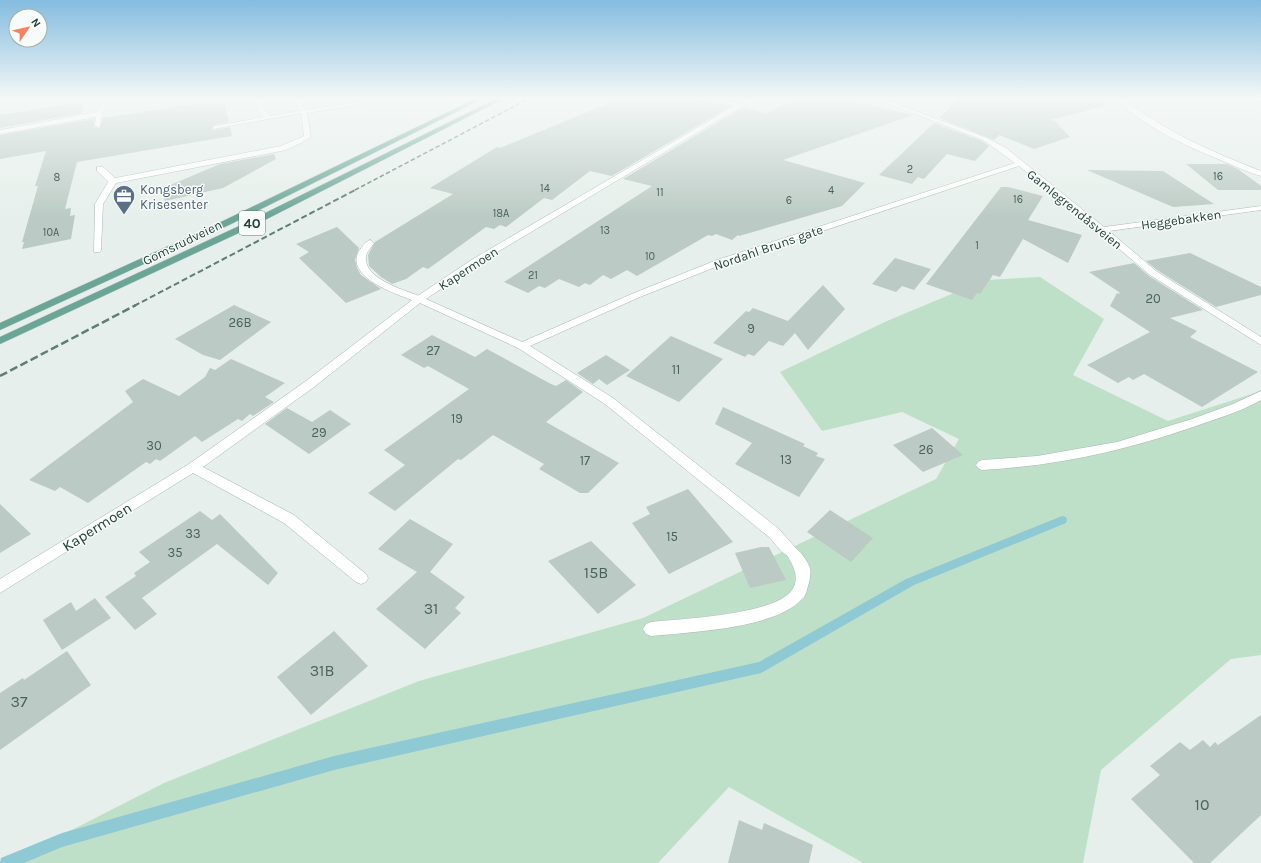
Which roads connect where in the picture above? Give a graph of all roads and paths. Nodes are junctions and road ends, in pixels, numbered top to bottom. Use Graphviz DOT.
graph roads {
  1 [pos="306,138"];
  2 [pos="399,138"];
  3 [pos="421,138"];
  4 [pos="684,138"];
  5 [pos="983,138"];
  6 [pos="1181,138"];
  7 [pos="1019,164"];
  8 [pos="100,169"];
  9 [pos="1261,174"];
  10 [pos="113,181"];
  11 [pos="1261,208"];
  12 [pos="1101,230"];
  13 [pos="370,243"];
  14 [pos="97,250"];
  15 [pos="419,299"];
  16 [pos="0,327"];
  17 [pos="0,342"];
  18 [pos="1261,342"];
  19 [pos="522,346"];
  20 [pos="1261,395"];
  21 [pos="982,465"];
  22 [pos="194,467"];
  23 [pos="361,578"];
  24 [pos="0,587"];
  25 [pos="651,629"];
  1 -- 10 [label="street"];
  2 -- 16 [label="main road, Gomsrudveien / 40"];
  3 -- 17 [label="main road, Gomsrudveien / 40"];
  4 -- 15 [label="street, Kapermoen"];
  5 -- 7 [label="street, Gamlegrendåsveien"];
  6 -- 9 [label="street"];
  7 -- 12 [label="street, Gamlegrendåsveien"];
  7 -- 19 [label="street, Nordahl Bruns gate"];
  8 -- 10 [label="street"];
  10 -- 14 [label="street"];
  11 -- 12 [label="street, Heggebakken"];
  12 -- 18 [label="street, Gamlegrendåsveien"];
  13 -- 15 [label="street"];
  15 -- 19 [label="street"];
  15 -- 22 [label="street, Kapermoen"];
  19 -- 25 [label="street"];
  20 -- 21 [label="street"];
  22 -- 23 [label="street"];
  22 -- 24 [label="street, Kapermoen"];
}
